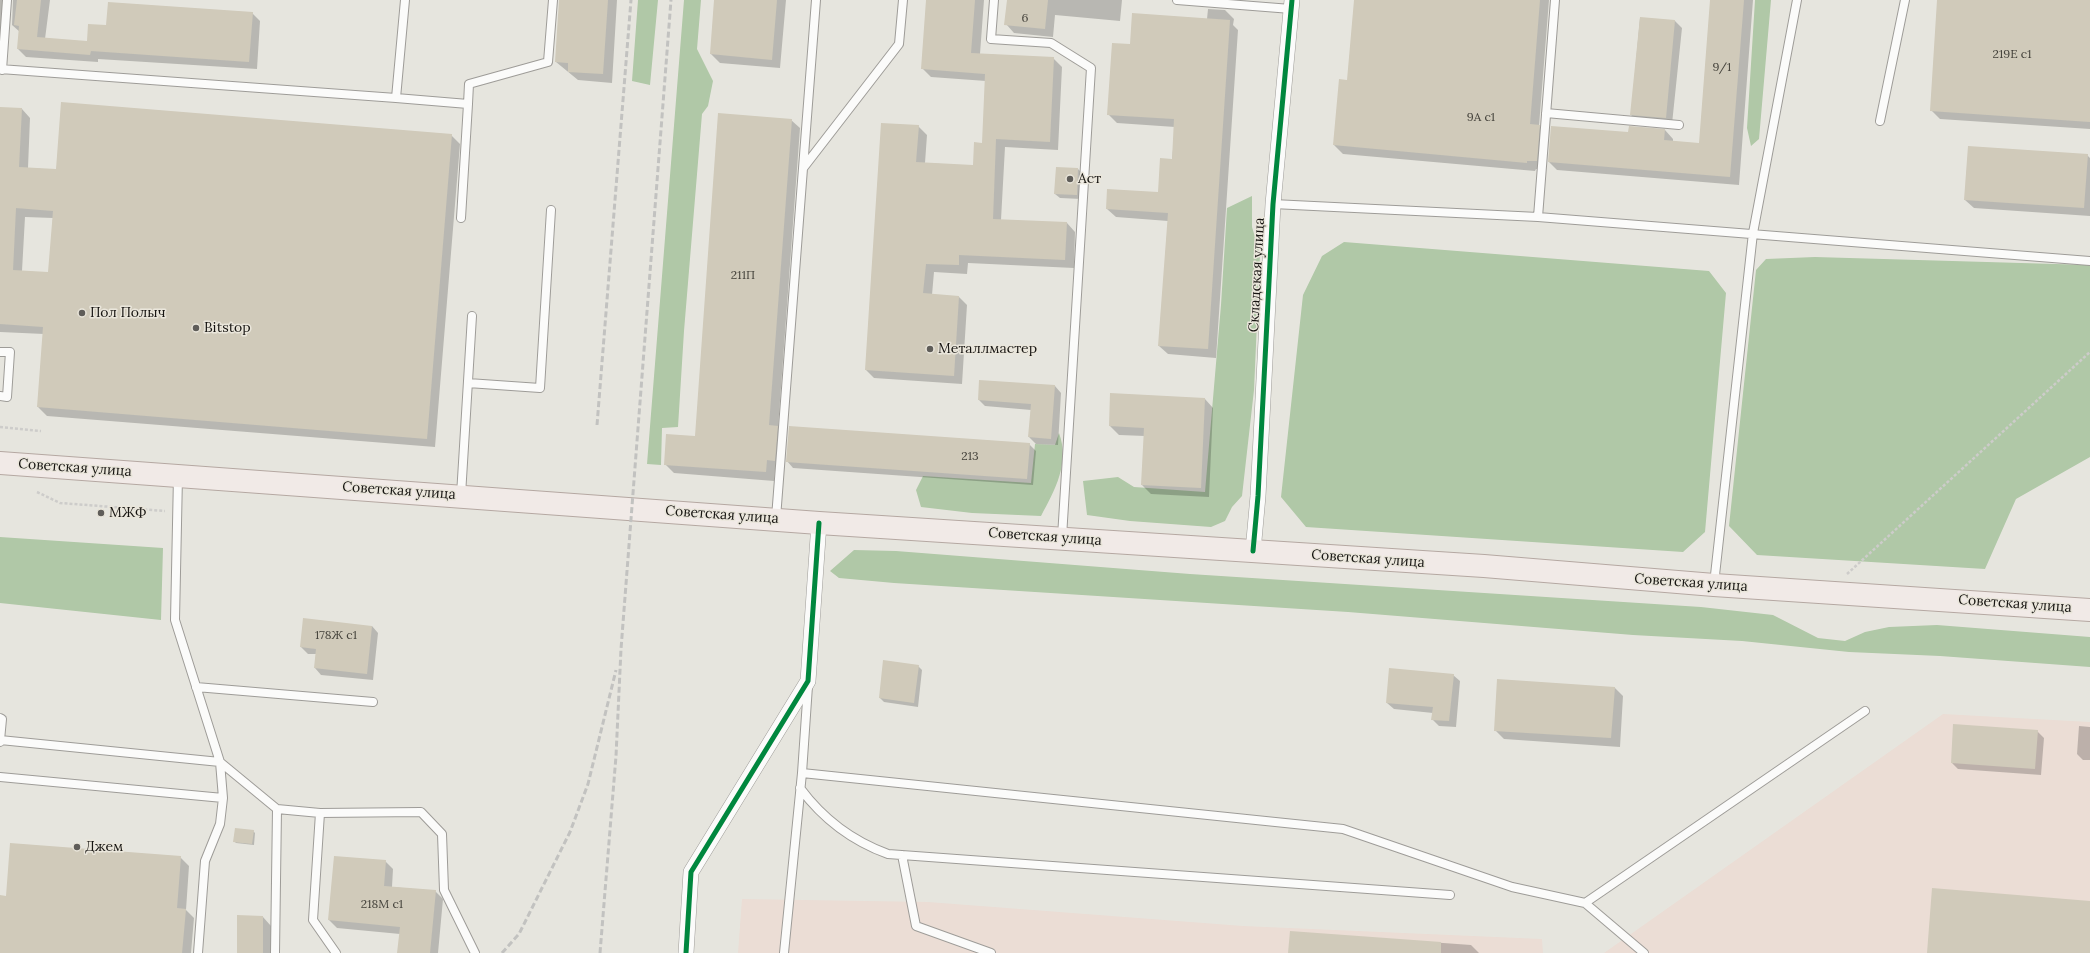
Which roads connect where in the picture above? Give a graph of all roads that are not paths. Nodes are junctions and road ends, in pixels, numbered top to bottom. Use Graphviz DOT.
graph roads {
  1 [pos="7,0"];
  2 [pos="405,0"];
  3 [pos="553,0"];
  4 [pos="816,0"];
  5 [pos="903,0"];
  6 [pos="994,0"];
  7 [pos="1177,0"];
  8 [pos="1555,0"];
  9 [pos="1797,0"];
  10 [pos="1904,0"];
  11 [pos="1291,5"];
  12 [pos="1,69"];
  13 [pos="396,98"];
  14 [pos="468,104"];
  15 [pos="1546,113"];
  16 [pos="1880,121"];
  17 [pos="1679,125"];
  18 [pos="803,168"];
  19 [pos="1273,204"];
  20 [pos="551,210"];
  21 [pos="1538,217"];
  22 [pos="460,218"];
  23 [pos="1753,233"];
  24 [pos="2090,261"];
  25 [pos="472,316"];
  26 [pos="0,352"];
  27 [pos="468,383"];
  28 [pos="0,396"];
  29 [pos="0,463"];
  30 [pos="178,475"];
  31 [pos="461,496"];
  32 [pos="776,519"];
  33 [pos="819,523"];
  34 [pos="1062,538"];
  35 [pos="1253,551"];
  36 [pos="1714,585"];
  37 [pos="2090,610"];
  38 [pos="808,681"];
  39 [pos="196,687"];
  40 [pos="373,702"];
  41 [pos="1865,711"];
  42 [pos="0,718"];
  43 [pos="0,741"];
  44 [pos="220,762"];
  45 [pos="802,773"];
  46 [pos="0,777"];
  47 [pos="800,788"];
  48 [pos="223,798"];
  49 [pos="277,809"];
  50 [pos="320,813"];
  51 [pos="902,855"];
  52 [pos="1450,895"];
  53 [pos="1585,903"];
  54 [pos="198,953"];
  55 [pos="275,953"];
  56 [pos="336,953"];
  57 [pos="475,953"];
  58 [pos="686,953"];
  59 [pos="784,953"];
  60 [pos="991,953"];
  61 [pos="1644,953"];
  1 -- 12 [label="lane"];
  2 -- 13 [label="lane"];
  3 -- 14 [label="lane"];
  4 -- 18 [label="lane"];
  5 -- 18 [label="lane"];
  6 -- 34 [label="lane"];
  7 -- 11 [label="lane"];
  8 -- 15 [label="lane"];
  9 -- 23 [label="lane"];
  10 -- 16 [label="lane"];
  11 -- 19 [label="street, Складская улица"];
  12 -- 13 [label="lane"];
  13 -- 14 [label="lane"];
  14 -- 22 [label="lane"];
  15 -- 17 [label="lane"];
  15 -- 21 [label="lane"];
  18 -- 32 [label="lane"];
  19 -- 21 [label="lane"];
  19 -- 35 [label="street, Складская улица"];
  20 -- 27 [label="lane"];
  21 -- 23 [label="lane"];
  23 -- 24 [label="lane"];
  23 -- 36 [label="lane"];
  25 -- 27 [label="lane"];
  26 -- 28 [label="lane"];
  27 -- 31 [label="lane"];
  29 -- 30 [label="main road, Советская улица"];
  30 -- 31 [label="main road, Советская улица"];
  30 -- 39 [label="lane"];
  31 -- 32 [label="main road, Советская улица"];
  32 -- 33 [label="main road, Советская улица"];
  33 -- 34 [label="main road, Советская улица"];
  33 -- 38 [label="street"];
  34 -- 35 [label="main road, Советская улица"];
  35 -- 36 [label="main road, Советская улица"];
  36 -- 37 [label="main road, Советская улица"];
  38 -- 45 [label="lane"];
  38 -- 58 [label="street"];
  39 -- 40 [label="lane"];
  39 -- 44 [label="lane"];
  41 -- 53 [label="lane"];
  42 -- 43 [label="lane"];
  43 -- 44 [label="lane"];
  44 -- 48 [label="lane"];
  44 -- 49 [label="lane"];
  45 -- 47 [label="lane"];
  45 -- 53 [label="lane"];
  46 -- 48 [label="lane"];
  47 -- 51 [label="lane"];
  47 -- 59 [label="lane"];
  48 -- 54 [label="lane"];
  49 -- 50 [label="lane"];
  49 -- 55 [label="lane"];
  50 -- 56 [label="lane"];
  50 -- 57 [label="lane"];
  51 -- 52 [label="lane"];
  51 -- 60 [label="lane"];
  53 -- 61 [label="lane"];
}
